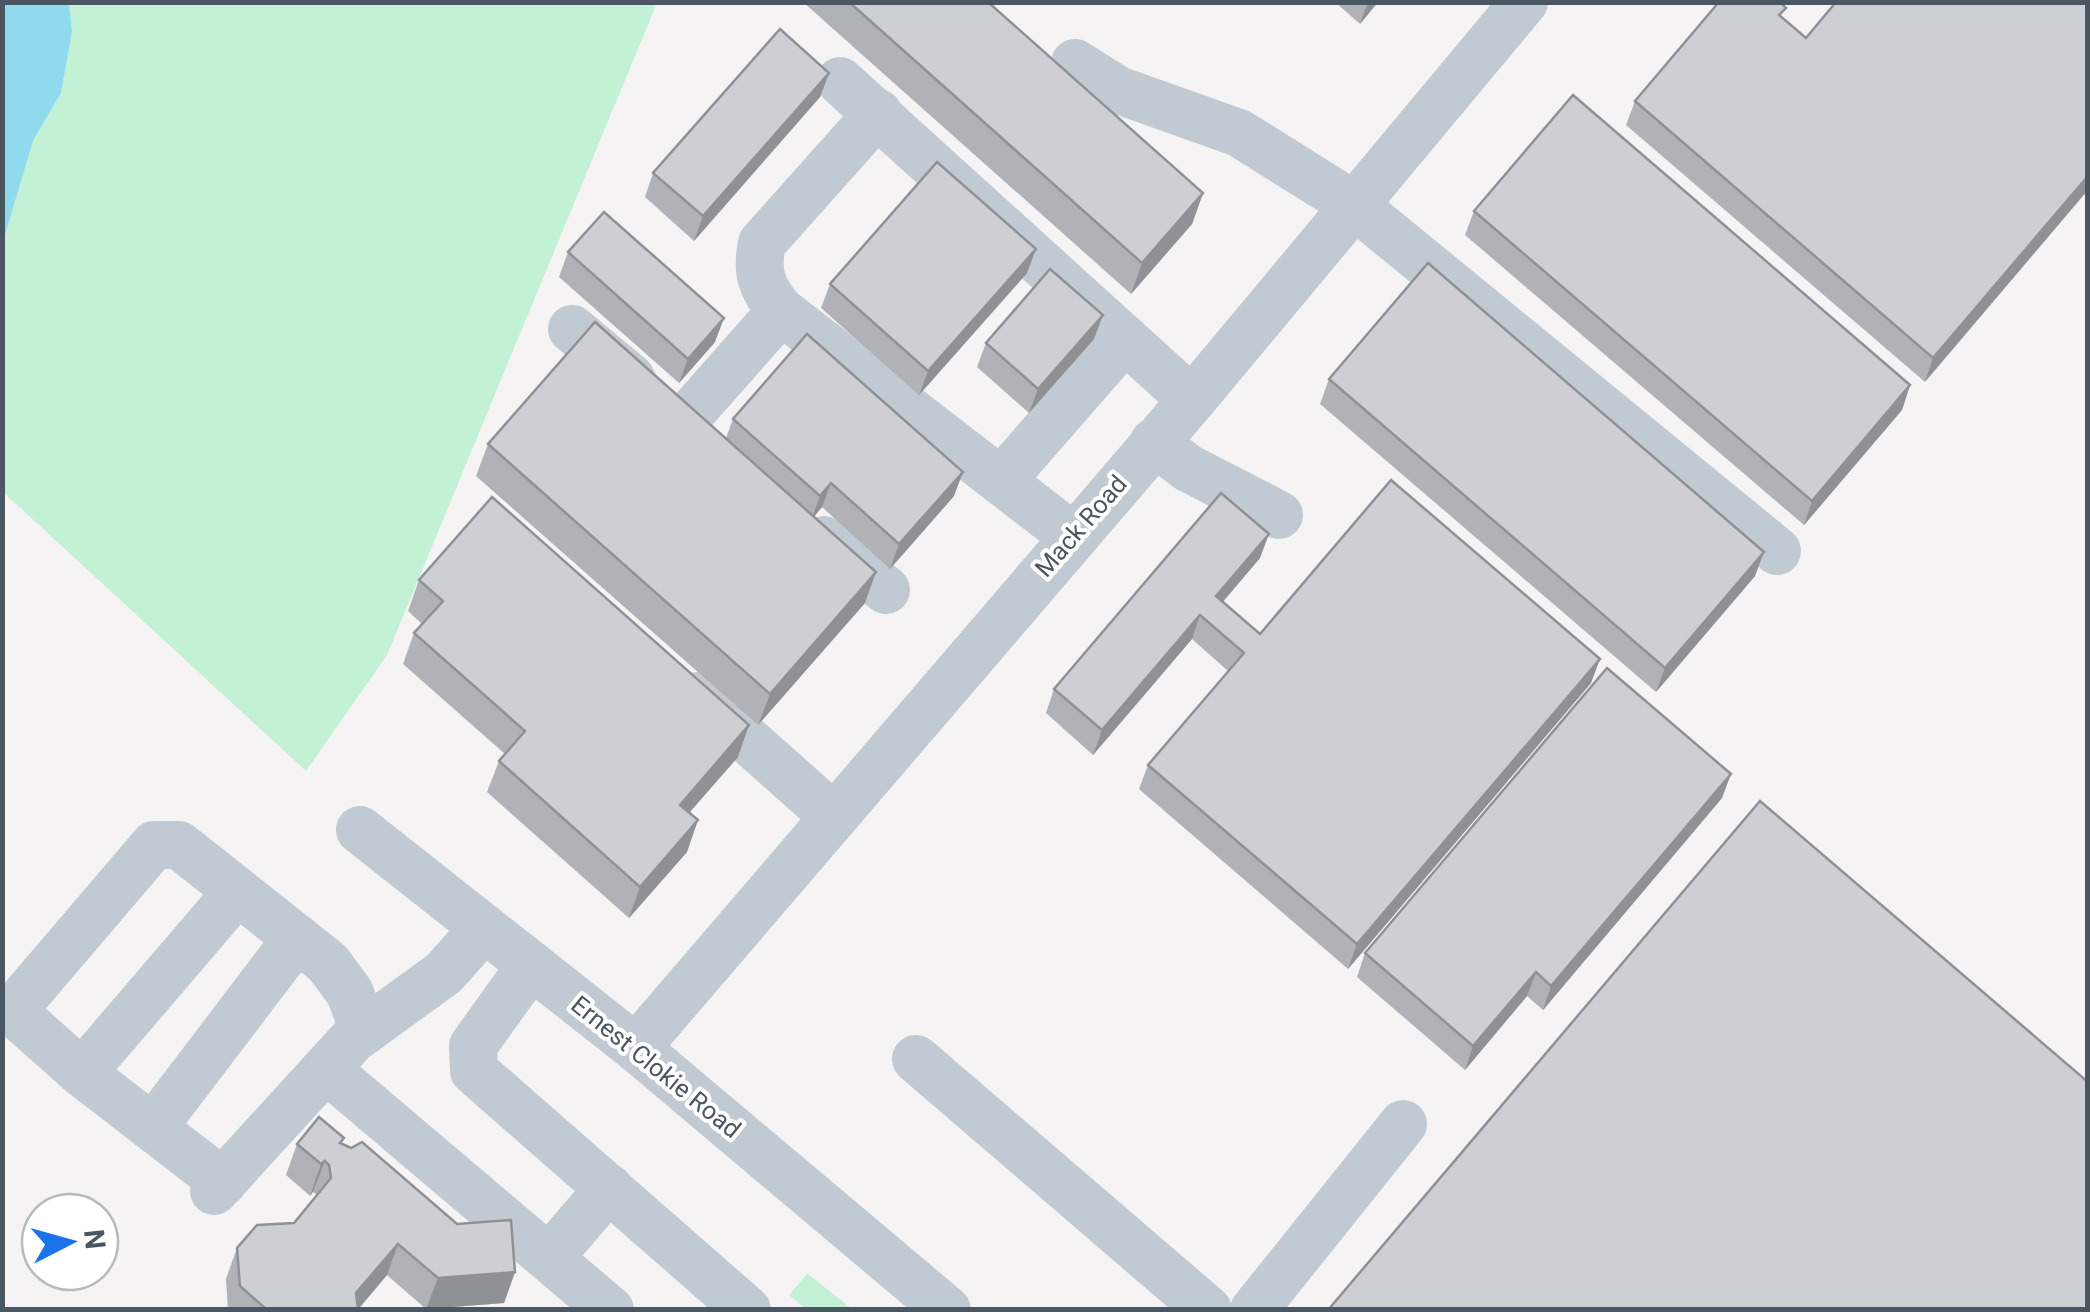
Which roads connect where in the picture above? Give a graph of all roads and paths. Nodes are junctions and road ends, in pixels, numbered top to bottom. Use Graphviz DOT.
graph roads {
  1 [pos="1524,2"];
  2 [pos="1076,63"];
  3 [pos="840,81"];
  4 [pos="878,113"];
  5 [pos="1354,205"];
  6 [pos="781,310"];
  7 [pos="572,330"];
  8 [pos="1125,338"];
  9 [pos="1192,400"];
  10 [pos="1154,442"];
  11 [pos="1001,481"];
  12 [pos="788,511"];
  13 [pos="1279,515"];
  14 [pos="1071,536"];
  15 [pos="1777,552"];
  16 [pos="886,590"];
  17 [pos="658,661"];
  18 [pos="833,816"];
  19 [pos="360,830"];
  20 [pos="238,892"];
  21 [pos="484,928"];
  22 [pos="297,938"];
  23 [pos="532,965"];
  24 [pos="364,1031"];
  25 [pos="636,1048"];
  26 [pos="916,1060"];
  27 [pos="326,1069"];
  28 [pos="82,1073"];
  29 [pos="1402,1124"];
  30 [pos="154,1126"];
  31 [pos="609,1188"];
  32 [pos="549,1258"];
  33 [pos="590,1304"];
  34 [pos="747,1310"];
  35 [pos="947,1310"];
  36 [pos="1208,1310"];
  37 [pos="1254,1310"];
  1 -- 5 [label="street, Mack Road"];
  2 -- 5 [label="street"];
  3 -- 4 [label="street"];
  4 -- 6 [label="street"];
  4 -- 8 [label="street"];
  5 -- 9 [label="street, Mack Road"];
  5 -- 15 [label="street"];
  6 -- 7 [label="street"];
  6 -- 11 [label="street"];
  8 -- 9 [label="street"];
  8 -- 11 [label="street"];
  9 -- 10 [label="street, Mack Road"];
  10 -- 13 [label="street"];
  10 -- 14 [label="street, Mack Road"];
  11 -- 14 [label="street"];
  12 -- 16 [label="street"];
  14 -- 18 [label="street, Mack Road"];
  17 -- 18 [label="street"];
  18 -- 25 [label="street, Mack Road"];
  19 -- 21 [label="street, Ernest Clokie Road"];
  20 -- 22 [label="street"];
  20 -- 28 [label="street"];
  20 -- 28 [label="street"];
  21 -- 23 [label="street, Ernest Clokie Road"];
  21 -- 24 [label="street"];
  22 -- 24 [label="street"];
  22 -- 30 [label="street"];
  23 -- 25 [label="street, Ernest Clokie Road"];
  23 -- 31 [label="street"];
  24 -- 27 [label="street"];
  25 -- 35 [label="street, Ernest Clokie Road"];
  26 -- 36 [label="street"];
  27 -- 30 [label="street"];
  27 -- 32 [label="street"];
  28 -- 30 [label="street"];
  29 -- 37 [label="street"];
  31 -- 32 [label="street"];
  31 -- 34 [label="street"];
  32 -- 33 [label="street"];
}
